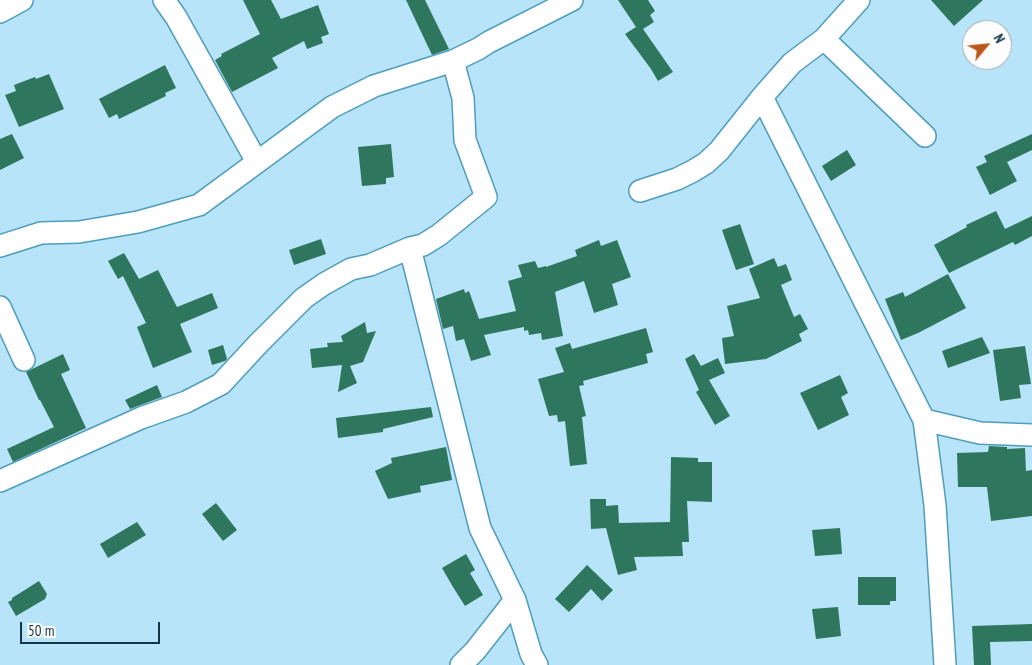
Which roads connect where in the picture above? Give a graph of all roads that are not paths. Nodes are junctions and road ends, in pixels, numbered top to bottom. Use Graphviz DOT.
graph roads {
  1 [pos="22,0"];
  2 [pos="164,0"];
  3 [pos="572,0"];
  4 [pos="859,0"];
  5 [pos="0,12"];
  6 [pos="824,39"];
  7 [pos="453,61"];
  8 [pos="762,97"];
  9 [pos="925,136"];
  10 [pos="257,162"];
  11 [pos="640,191"];
  12 [pos="0,246"];
  13 [pos="410,248"];
  14 [pos="0,307"];
  15 [pos="24,360"];
  16 [pos="924,420"];
  17 [pos="1032,435"];
  18 [pos="0,481"];
  19 [pos="515,600"];
  20 [pos="461,665"];
  21 [pos="537,665"];
  22 [pos="945,665"];
  1 -- 5 [label="street"];
  2 -- 10 [label="street"];
  3 -- 7 [label="street"];
  4 -- 6 [label="street"];
  6 -- 8 [label="street"];
  6 -- 9 [label="street"];
  7 -- 10 [label="street"];
  7 -- 13 [label="street"];
  8 -- 11 [label="street"];
  8 -- 16 [label="street"];
  10 -- 12 [label="street"];
  13 -- 18 [label="street"];
  13 -- 19 [label="street"];
  14 -- 15 [label="street"];
  16 -- 17 [label="street"];
  16 -- 22 [label="street"];
  19 -- 20 [label="street"];
  19 -- 21 [label="street"];
}
